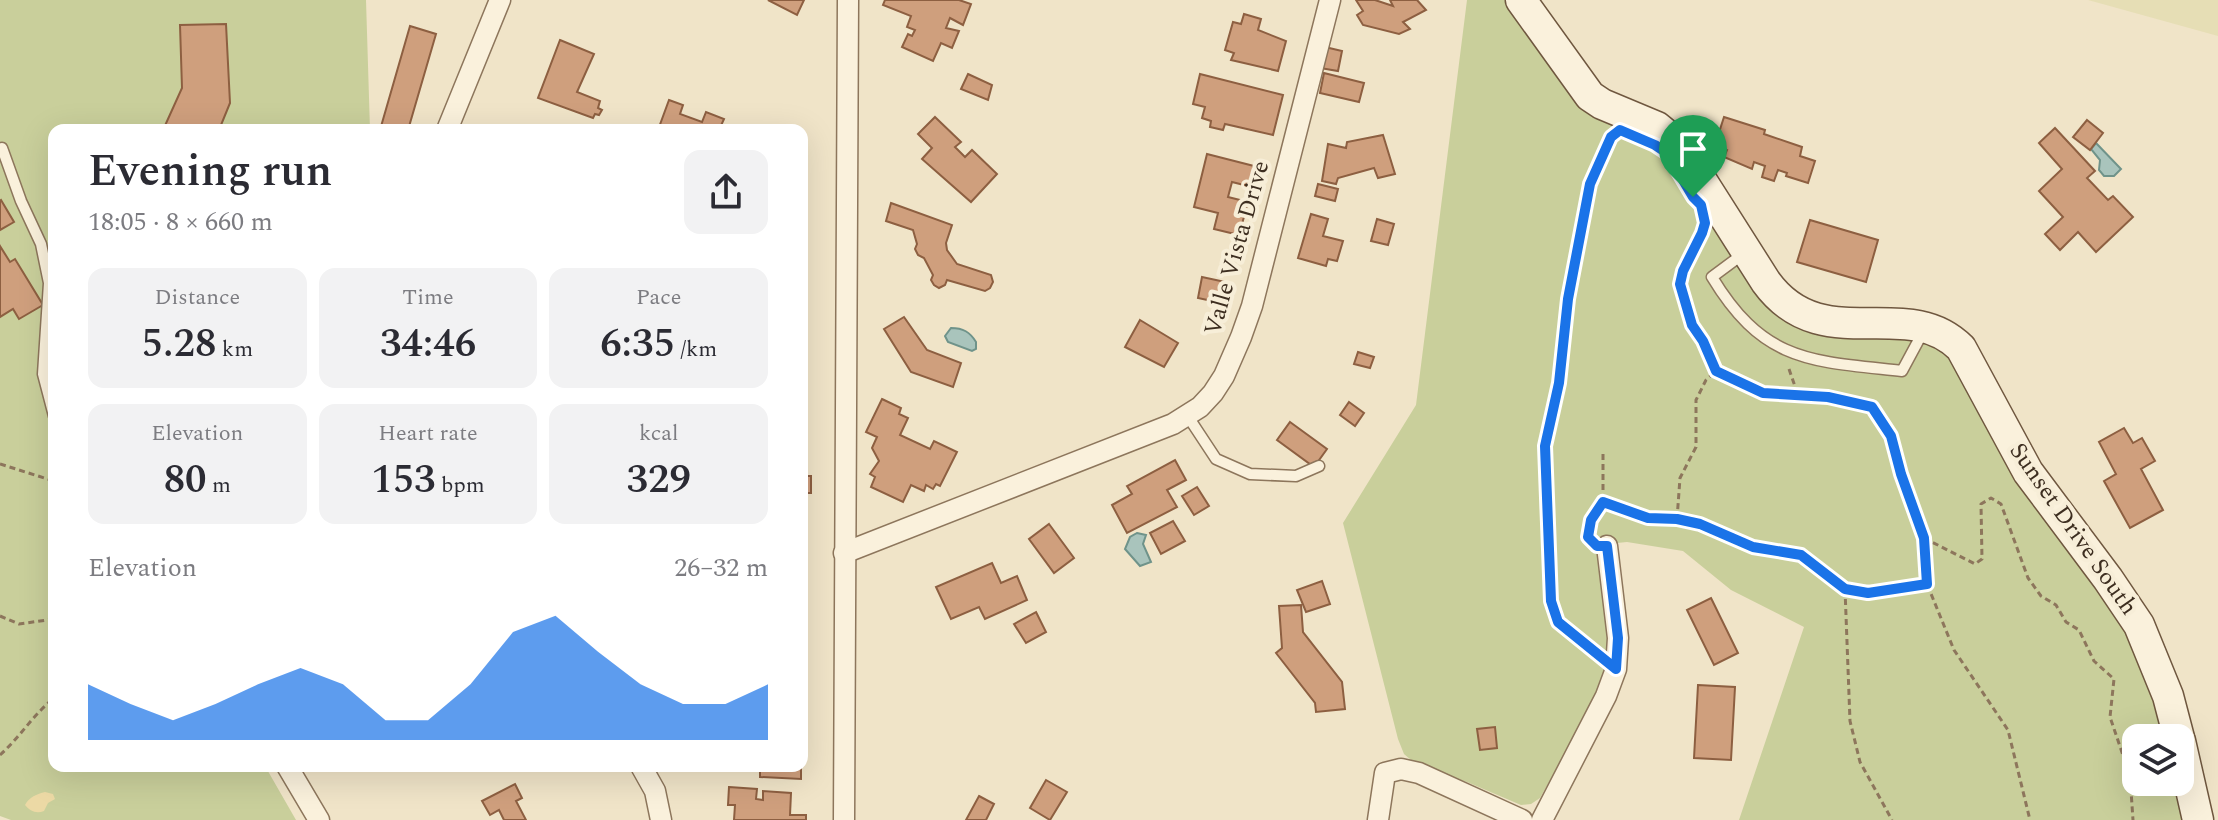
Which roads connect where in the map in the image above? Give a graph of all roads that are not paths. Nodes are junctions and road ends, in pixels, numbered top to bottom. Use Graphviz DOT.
graph roads {
  1 [pos="500,0"];
  2 [pos="848,0"];
  3 [pos="1330,0"];
  4 [pos="1521,0"];
  5 [pos="449,124"];
  6 [pos="2,148"];
  7 [pos="1747,251"];
  8 [pos="48,278"];
  9 [pos="48,298"];
  10 [pos="1926,326"];
  11 [pos="48,393"];
  12 [pos="1187,415"];
  13 [pos="1319,466"];
  14 [pos="1607,546"];
  15 [pos="844,553"];
  16 [pos="2176,724"];
  17 [pos="291,772"];
  18 [pos="644,772"];
  19 [pos="2193,796"];
  20 [pos="319,820"];
  21 [pos="661,820"];
  22 [pos="844,820"];
  23 [pos="1378,820"];
  24 [pos="1522,820"];
  25 [pos="1542,820"];
  26 [pos="2198,820"];
  1 -- 5 [label="street"];
  2 -- 15 [label="street"];
  3 -- 12 [label="street, Valle Vista Drive"];
  4 -- 7 [label="street, Sunset Drive South"];
  6 -- 8 [label="lane"];
  7 -- 10 [label="street, Sunset Drive South"];
  7 -- 10 [label="lane"];
  9 -- 11 [label="lane"];
  10 -- 16 [label="street, Sunset Drive South"];
  12 -- 13 [label="lane"];
  12 -- 15 [label="street, Valle Vista Drive"];
  14 -- 25 [label="street"];
  15 -- 22 [label="street"];
  17 -- 20 [label="street"];
  18 -- 21 [label="street"];
  19 -- 26 [label="street, Sunset Drive South"];
  23 -- 24 [label="street"];
}
